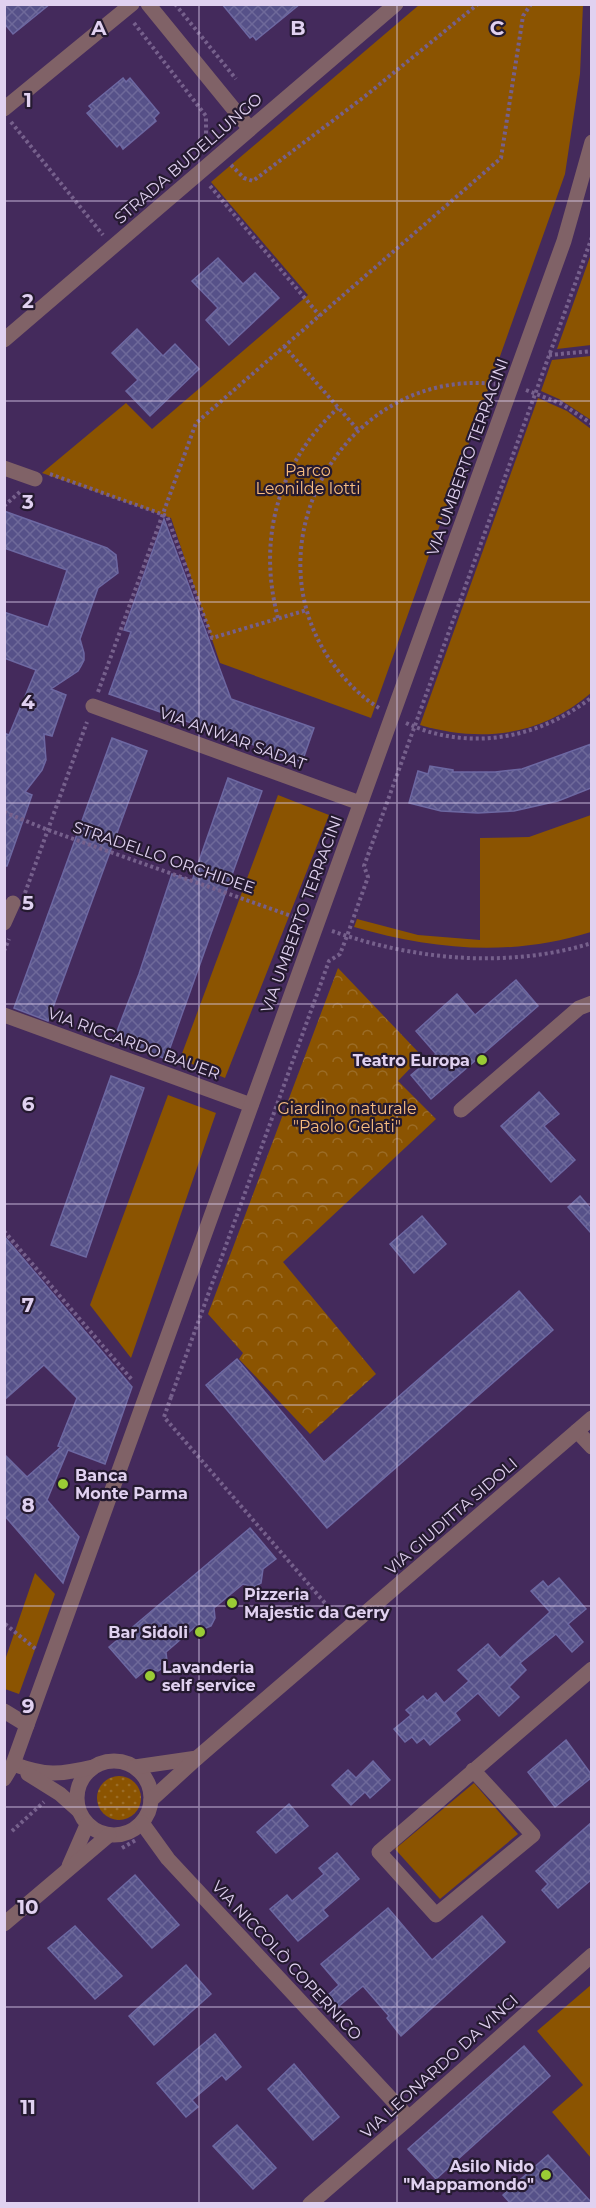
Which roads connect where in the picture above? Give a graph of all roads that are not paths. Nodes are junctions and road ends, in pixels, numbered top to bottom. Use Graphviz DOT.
graph roads {
  1 [pos="148,4"];
  2 [pos="396,4"];
  3 [pos="128,8"];
  4 [pos="4,109"];
  5 [pos="250,129"];
  6 [pos="591,142"];
  7 [pos="4,340"];
  8 [pos="4,468"];
  9 [pos="35,479"];
  10 [pos="93,706"];
  11 [pos="360,803"];
  12 [pos="13,903"];
  13 [pos="4,923"];
  14 [pos="591,1003"];
  15 [pos="4,1015"];
  16 [pos="251,1105"];
  17 [pos="461,1110"];
  18 [pos="591,1418"];
  19 [pos="577,1431"];
  20 [pos="591,1448"];
  21 [pos="591,1670"];
  22 [pos="4,1712"];
  23 [pos="27,1725"];
  24 [pos="198,1758"];
  25 [pos="12,1764"];
  26 [pos="93,1767"];
  27 [pos="135,1767"];
  28 [pos="473,1770"];
  29 [pos="4,1779"];
  30 [pos="152,1800"];
  31 [pos="78,1810"];
  32 [pos="142,1823"];
  33 [pos="87,1825"];
  34 [pos="108,1835"];
  35 [pos="67,1871"];
  36 [pos="4,1924"];
  37 [pos="591,1955"];
  38 [pos="409,2118"];
  39 [pos="310,2204"];
  1 -- 5 [label="street"];
  2 -- 5 [label="street, STRADA BUDELLUNGO"];
  3 -- 4 [label="street"];
  5 -- 7 [label="street, STRADA BUDELLUNGO"];
  6 -- 11 [label="street, VIA UMBERTO TERRACINI"];
  8 -- 9 [label="street"];
  10 -- 11 [label="street, VIA ANWAR SADAT"];
  11 -- 16 [label="street, VIA UMBERTO TERRACINI"];
  12 -- 13 [label="street"];
  14 -- 17 [label="street"];
  15 -- 16 [label="street, VIA RICCARDO BAUER"];
  16 -- 23 [label="street, VIA UMBERTO TERRACINI"];
  18 -- 19 [label="street, VIA GIUDITTA SIDOLI"];
  19 -- 20 [label="street"];
  19 -- 24 [label="street, VIA GIUDITTA SIDOLI"];
  21 -- 28 [label="street"];
  22 -- 23 [label="street"];
  23 -- 25 [label="street, VIA UMBERTO TERRACINI"];
  24 -- 27 [label="street"];
  24 -- 30 [label="street, VIA GIUDITTA SIDOLI"];
  25 -- 26 [label="street"];
  25 -- 29 [label="street"];
  25 -- 31 [label="street"];
  26 -- 27 [label="street"];
  26 -- 31 [label="street"];
  27 -- 30 [label="street"];
  28 -- 28 [label="street"];
  30 -- 32 [label="street, VIA GIUDITTA SIDOLI"];
  31 -- 33 [label="street"];
  32 -- 34 [label="street"];
  32 -- 38 [label="street, VIA NICCOLÒ COPERNICO"];
  33 -- 34 [label="street"];
  33 -- 35 [label="street"];
  34 -- 35 [label="street"];
  35 -- 36 [label="street"];
  37 -- 38 [label="street, VIA LEONARDO DA VINCI"];
  38 -- 39 [label="street, VIA LEONARDO DA VINCI"];
}
